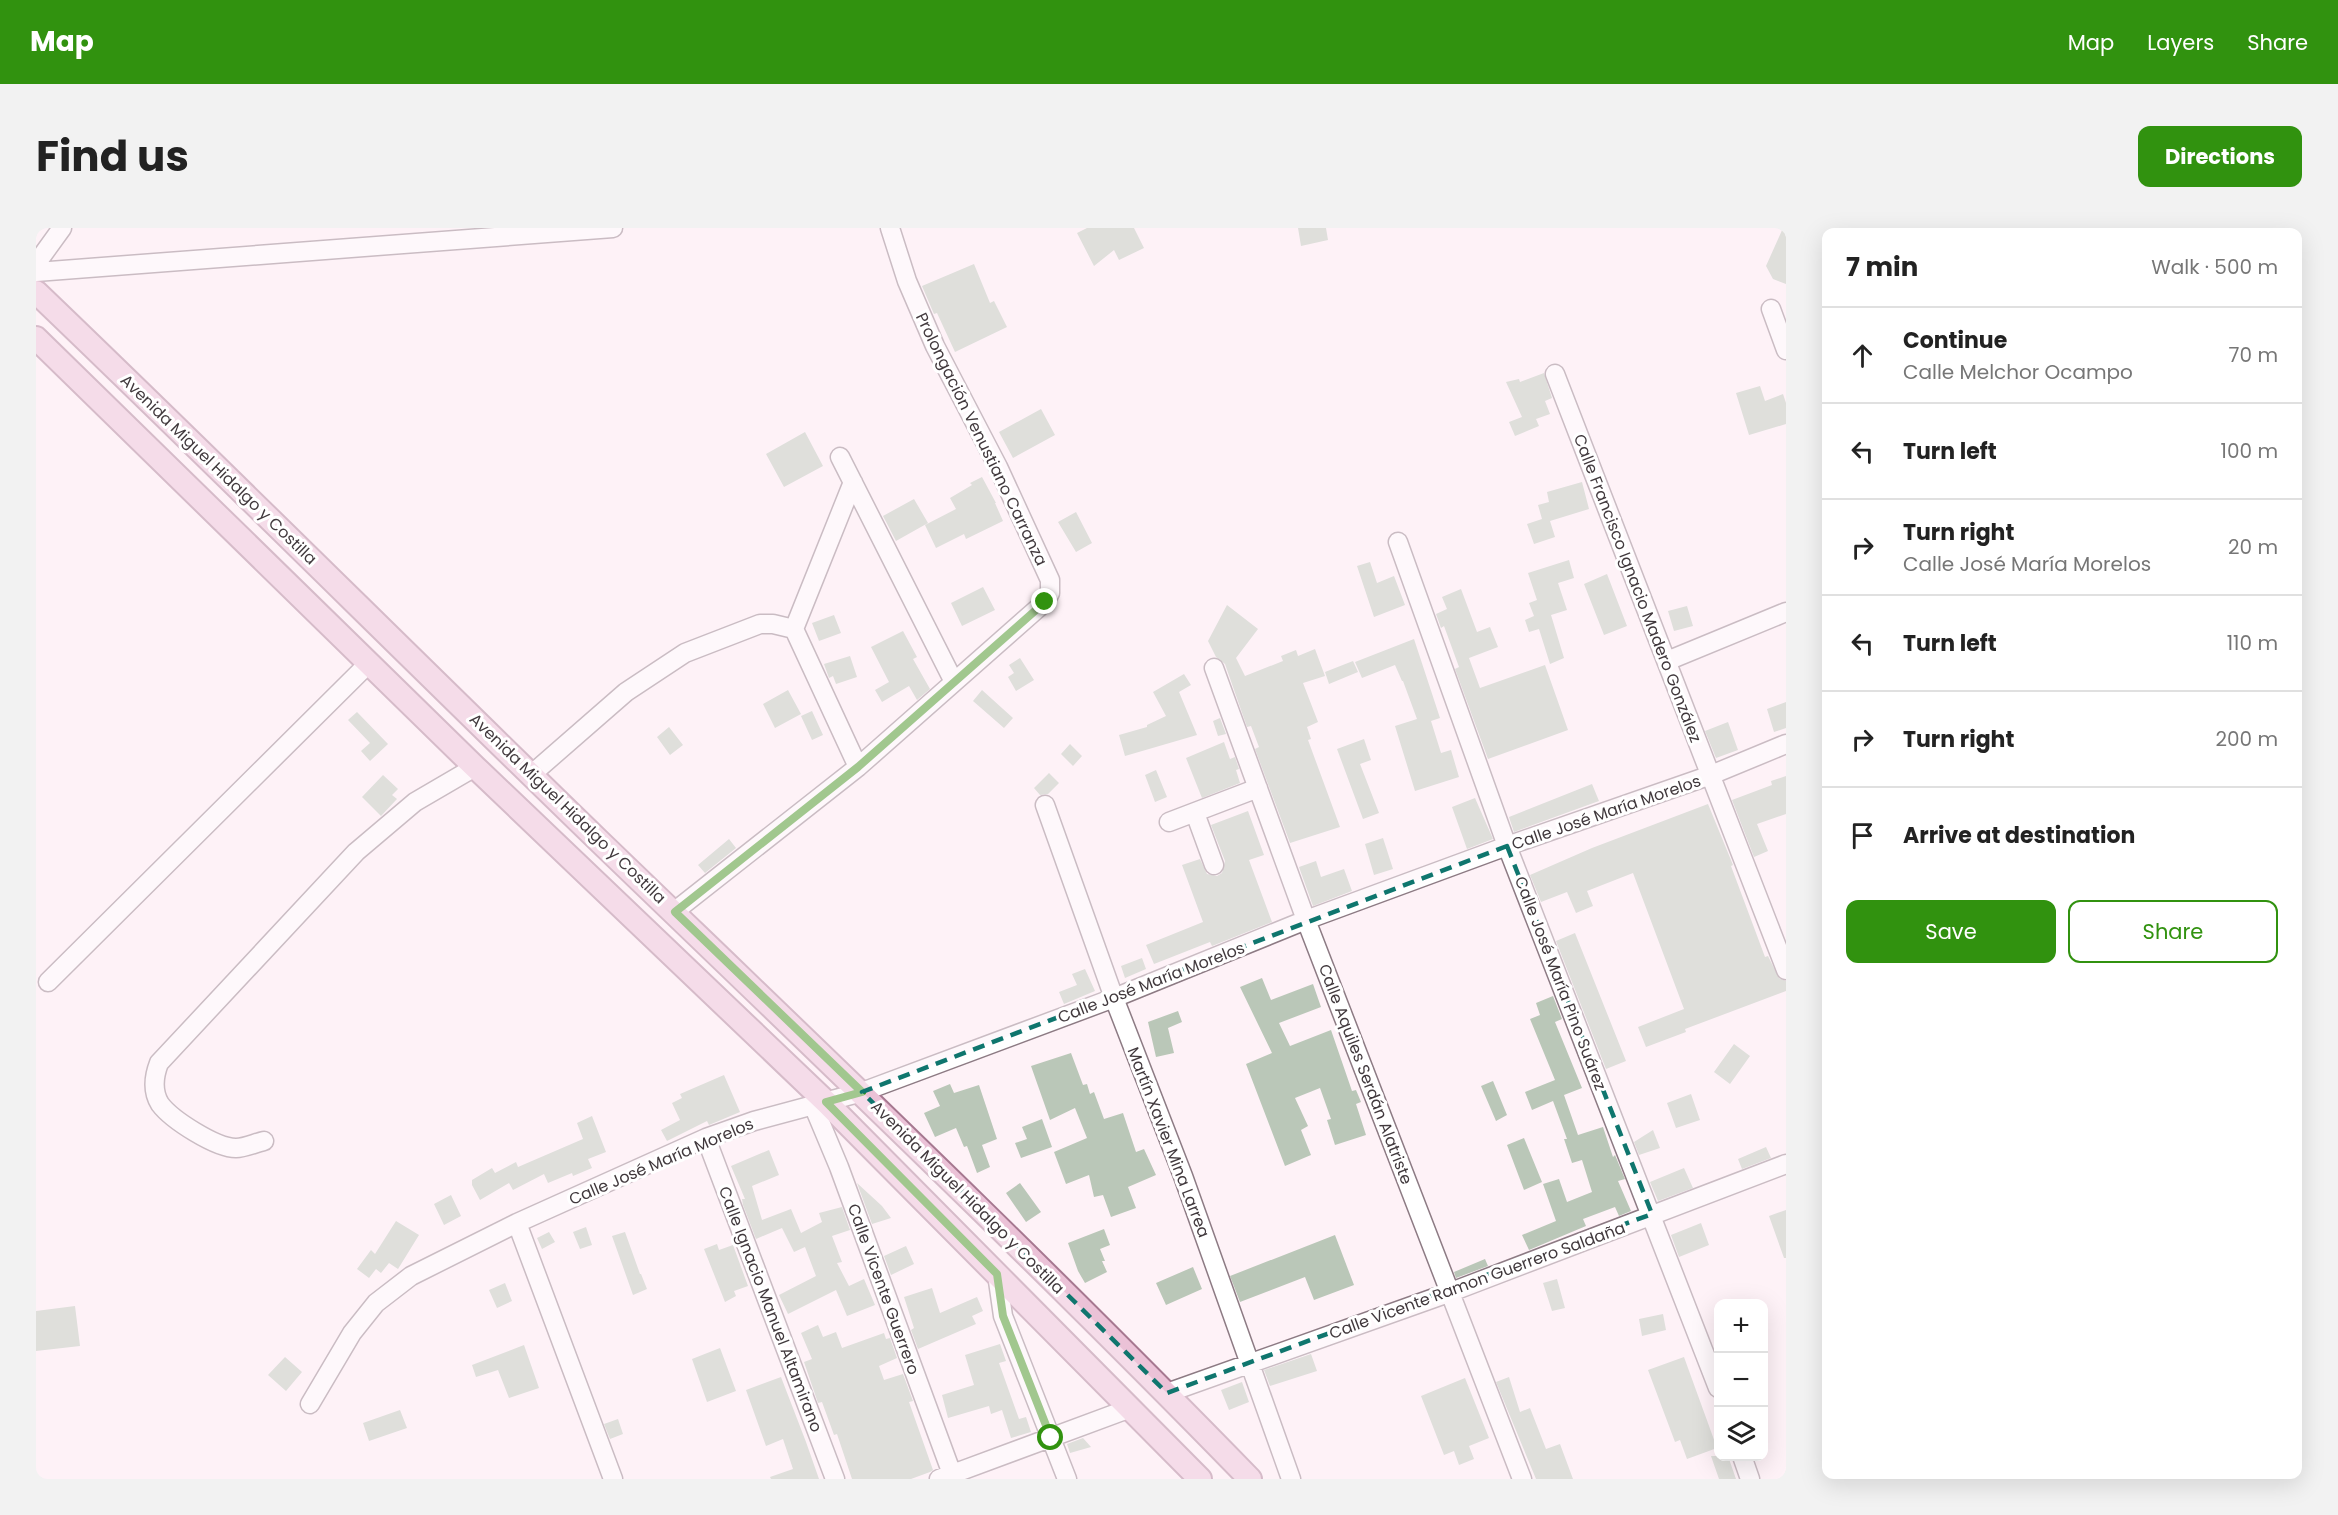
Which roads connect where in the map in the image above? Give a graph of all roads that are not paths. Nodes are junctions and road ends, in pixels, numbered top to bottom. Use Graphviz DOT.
graph roads {
  1 [pos="62,228"];
  2 [pos="613,228"];
  3 [pos="890,228"];
  4 [pos="36,264"];
  5 [pos="36,272"];
  6 [pos="36,292"];
  7 [pos="1771,309"];
  8 [pos="36,338"];
  9 [pos="1786,350"];
  10 [pos="1555,374"];
  11 [pos="840,457"];
  12 [pos="853,482"];
  13 [pos="1398,542"];
  14 [pos="1786,612"];
  15 [pos="794,629"];
  16 [pos="1667,661"];
  17 [pos="368,664"];
  18 [pos="1214,669"];
  19 [pos="954,682"];
  20 [pos="1786,744"];
  21 [pos="858,767"];
  22 [pos="475,768"];
  23 [pos="532,774"];
  24 [pos="1711,775"];
  25 [pos="1258,788"];
  26 [pos="1045,805"];
  27 [pos="1195,813"];
  28 [pos="1169,822"];
  29 [pos="1507,846"];
  30 [pos="1214,865"];
  31 [pos="675,912"];
  32 [pos="1306,920"];
  33 [pos="1786,970"];
  34 [pos="48,982"];
  35 [pos="1114,998"];
  36 [pos="862,1092"];
  37 [pos="820,1104"];
  38 [pos="706,1138"];
  39 [pos="264,1141"];
  40 [pos="1786,1164"];
  41 [pos="1652,1214"];
  42 [pos="517,1223"];
  43 [pos="997,1274"];
  44 [pos="1451,1292"];
  45 [pos="1250,1363"];
  46 [pos="1714,1375"];
  47 [pos="1167,1394"];
  48 [pos="309,1404"];
  49 [pos="1128,1409"];
  50 [pos="1051,1438"];
  51 [pos="1744,1461"];
  52 [pos="945,1477"];
  53 [pos="613,1479"];
  54 [pos="835,1479"];
  55 [pos="1067,1479"];
  56 [pos="1200,1479"];
  57 [pos="1250,1479"];
  58 [pos="1291,1479"];
  59 [pos="1522,1479"];
  60 [pos="1750,1479"];
  1 -- 4 [label="street"];
  2 -- 5 [label="street"];
  3 -- 19 [label="street, Prolongación Venustiano Carranza"];
  6 -- 23 [label="main road, Avenida Miguel Hidalgo y Costilla"];
  7 -- 9 [label="street"];
  8 -- 17 [label="main road, Avenida Miguel Hidalgo y Costilla"];
  10 -- 16 [label="street, Calle Francisco Ignacio Madero González"];
  11 -- 12 [label="street"];
  12 -- 15 [label="street"];
  12 -- 19 [label="street"];
  13 -- 29 [label="street, Calle José María Pino Suárez"];
  14 -- 16 [label="street"];
  15 -- 21 [label="street"];
  15 -- 23 [label="street"];
  16 -- 24 [label="street, Calle Francisco Ignacio Madero González"];
  17 -- 22 [label="main road, Avenida Miguel Hidalgo y Costilla"];
  17 -- 34 [label="street"];
  18 -- 25 [label="street, Calle Aquiles Serdán Alatriste"];
  19 -- 21 [label="street, Prolongación Venustiano Carranza"];
  20 -- 24 [label="street, Calle José María Morelos"];
  21 -- 31 [label="street, Prolongación Venustiano Carranza"];
  22 -- 37 [label="main road, Avenida Miguel Hidalgo y Costilla"];
  22 -- 39 [label="street"];
  23 -- 31 [label="main road, Avenida Miguel Hidalgo y Costilla"];
  24 -- 29 [label="street, Calle José María Morelos"];
  24 -- 33 [label="street, Calle Francisco Ignacio Madero González"];
  25 -- 27 [label="street"];
  25 -- 32 [label="street, Calle Aquiles Serdán Alatriste"];
  26 -- 35 [label="street, Martín Xavier Mina Larrea"];
  27 -- 28 [label="street"];
  27 -- 30 [label="street"];
  29 -- 32 [label="street, Calle José María Morelos"];
  29 -- 41 [label="street, Calle José María Pino Suárez"];
  31 -- 36 [label="main road, Avenida Miguel Hidalgo y Costilla"];
  32 -- 35 [label="street, Calle José María Morelos"];
  32 -- 44 [label="street, Calle Aquiles Serdán Alatriste"];
  35 -- 36 [label="street, Calle José María Morelos"];
  35 -- 45 [label="street, Martín Xavier Mina Larrea"];
  36 -- 37 [label="street, Calle José María Morelos"];
  36 -- 47 [label="main road, Avenida Miguel Hidalgo y Costilla"];
  37 -- 38 [label="street, Calle José María Morelos"];
  37 -- 43 [label="main road, Avenida Miguel Hidalgo y Costilla"];
  37 -- 52 [label="street, Calle Vicente Guerrero"];
  38 -- 42 [label="street, Calle José María Morelos"];
  38 -- 54 [label="street, Calle Ignacio Manuel Altamirano"];
  40 -- 41 [label="street, Calle Vicente Ramon Guerrero Saldaña"];
  41 -- 44 [label="street, Calle Vicente Ramon Guerrero Saldaña"];
  41 -- 46 [label="street, Calle José María Pino Suárez"];
  42 -- 48 [label="street, Calle José María Morelos"];
  42 -- 53 [label="street"];
  43 -- 49 [label="main road, Avenida Miguel Hidalgo y Costilla"];
  43 -- 50 [label="street"];
  44 -- 45 [label="street, Calle Vicente Ramon Guerrero Saldaña"];
  44 -- 59 [label="street, Calle Aquiles Serdán Alatriste"];
  45 -- 47 [label="street, Calle Vicente Ramon Guerrero Saldaña"];
  45 -- 58 [label="street, Martín Xavier Mina Larrea"];
  47 -- 57 [label="main road, Avenida Miguel Hidalgo y Costilla"];
  49 -- 50 [label="street"];
  49 -- 56 [label="main road, Avenida Miguel Hidalgo y Costilla"];
  50 -- 52 [label="street"];
  50 -- 55 [label="street"];
  51 -- 60 [label="street"];
}
